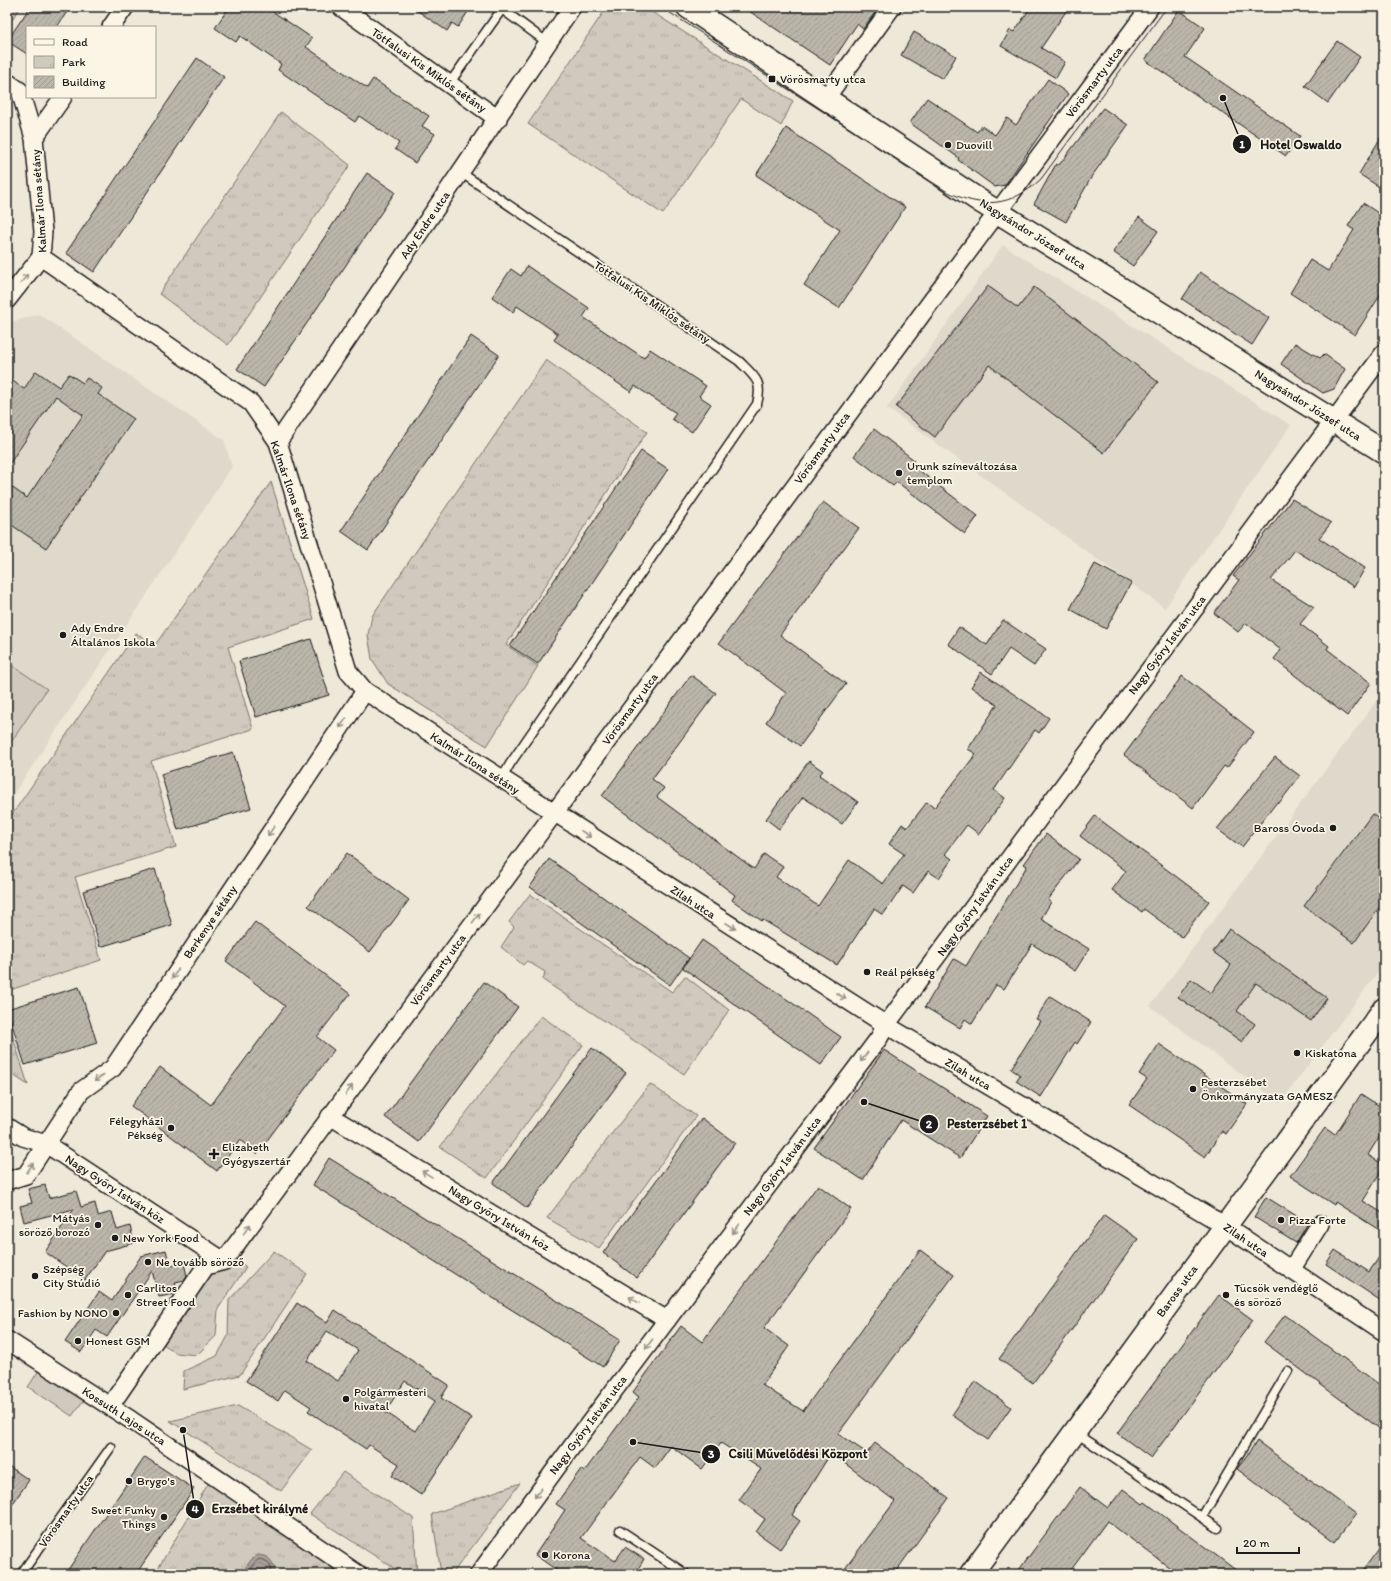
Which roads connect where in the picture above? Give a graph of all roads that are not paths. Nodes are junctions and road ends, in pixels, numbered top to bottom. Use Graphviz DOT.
graph roads {
  1 [pos="125,7"];
  2 [pos="341,7"];
  3 [pos="572,7"];
  4 [pos="688,7"];
  5 [pos="892,7"];
  6 [pos="1150,7"];
  7 [pos="500,8"];
  8 [pos="112,26"];
  9 [pos="548,43"];
  10 [pos="7,82"];
  11 [pos="449,84"];
  12 [pos="62,98"];
  13 [pos="825,99"];
  14 [pos="498,119"];
  15 [pos="34,138"];
  16 [pos="460,172"];
  17 [pos="998,212"];
  18 [pos="41,257"];
  19 [pos="7,300"];
  20 [pos="1384,352"];
  21 [pos="1333,421"];
  22 [pos="278,442"];
  23 [pos="1384,452"];
  24 [pos="365,690"];
  25 [pos="501,780"];
  26 [pos="553,813"];
  27 [pos="1384,1009"];
  28 [pos="886,1025"];
  29 [pos="330,1116"];
  30 [pos="7,1127"];
  31 [pos="46,1144"];
  32 [pos="7,1180"];
  33 [pos="1320,1224"];
  34 [pos="1224,1225"];
  35 [pos="224,1261"];
  36 [pos="1291,1270"];
  37 [pos="668,1320"];
  38 [pos="1384,1332"];
  39 [pos="7,1340"];
  40 [pos="1288,1371"];
  41 [pos="110,1406"];
  42 [pos="1073,1432"];
  43 [pos="110,1447"];
  44 [pos="1202,1517"];
  45 [pos="1218,1528"];
  46 [pos="620,1530"];
  47 [pos="21,1574"];
  48 [pos="358,1574"];
  49 [pos="479,1574"];
  50 [pos="686,1574"];
  51 [pos="970,1574"];
  1 -- 8 [label="street"];
  2 -- 11 [label="street, Tótfalusi Kis Miklós sétány"];
  3 -- 9 [label="street, Ady Endre utca"];
  4 -- 13 [label="street, Nagysándor József utca"];
  5 -- 13 [label="street"];
  6 -- 17 [label="street, Vörösmarty utca"];
  7 -- 9 [label="lane"];
  7 -- 11 [label="lane"];
  9 -- 14 [label="street, Ady Endre utca"];
  10 -- 15 [label="street, Kalmár Ilona sétány"];
  11 -- 14 [label="street, Tótfalusi Kis Miklós sétány"];
  12 -- 15 [label="street"];
  13 -- 17 [label="street, Nagysándor József utca"];
  14 -- 16 [label="street, Ady Endre utca"];
  15 -- 18 [label="street, Kalmár Ilona sétány"];
  16 -- 22 [label="street, Ady Endre utca"];
  16 -- 25 [label="lane, Tótfalusi Kis Miklós sétány"];
  17 -- 21 [label="street, Nagysándor József utca"];
  17 -- 26 [label="street, Vörösmarty utca"];
  19 -- 18 [label="street, one-way"];
  18 -- 22 [label="street, Kalmár Ilona sétány"];
  20 -- 21 [label="street, Nagy Győry István utca"];
  21 -- 23 [label="street, Nagysándor József utca"];
  21 -- 28 [label="street, Nagy Győry István utca"];
  22 -- 24 [label="street, Kalmár Ilona sétány"];
  24 -- 25 [label="street, Kalmár Ilona sétány"];
  24 -- 31 [label="street, Berkenye sétány, one-way"];
  25 -- 26 [label="street, Kalmár Ilona sétány"];
  26 -- 28 [label="street, Zilah utca, one-way"];
  29 -- 26 [label="street, Vörösmarty utca, one-way"];
  27 -- 34 [label="street, Baross utca"];
  28 -- 34 [label="street, Zilah utca"];
  28 -- 37 [label="street, Nagy Győry István utca, one-way"];
  35 -- 29 [label="street, Vörösmarty utca, one-way"];
  37 -- 29 [label="street, Nagy Győry István köz, one-way"];
  30 -- 31 [label="street"];
  32 -- 31 [label="street, Berkenye sétány, one-way"];
  31 -- 35 [label="street, Nagy Győry István köz"];
  33 -- 36 [label="street"];
  34 -- 36 [label="street, Zilah utca"];
  34 -- 42 [label="street, Baross utca"];
  35 -- 41 [label="street"];
  36 -- 38 [label="street, Zilah utca"];
  37 -- 49 [label="street, Nagy Győry István utca, one-way"];
  39 -- 41 [label="street, Kossuth Lajos utca"];
  40 -- 44 [label="lane"];
  41 -- 48 [label="street, Kossuth Lajos utca"];
  42 -- 44 [label="lane"];
  42 -- 51 [label="street, Baross utca"];
  43 -- 47 [label="lane, Vörösmarty utca"];
  44 -- 45 [label="lane"];
  46 -- 50 [label="lane"];
}
